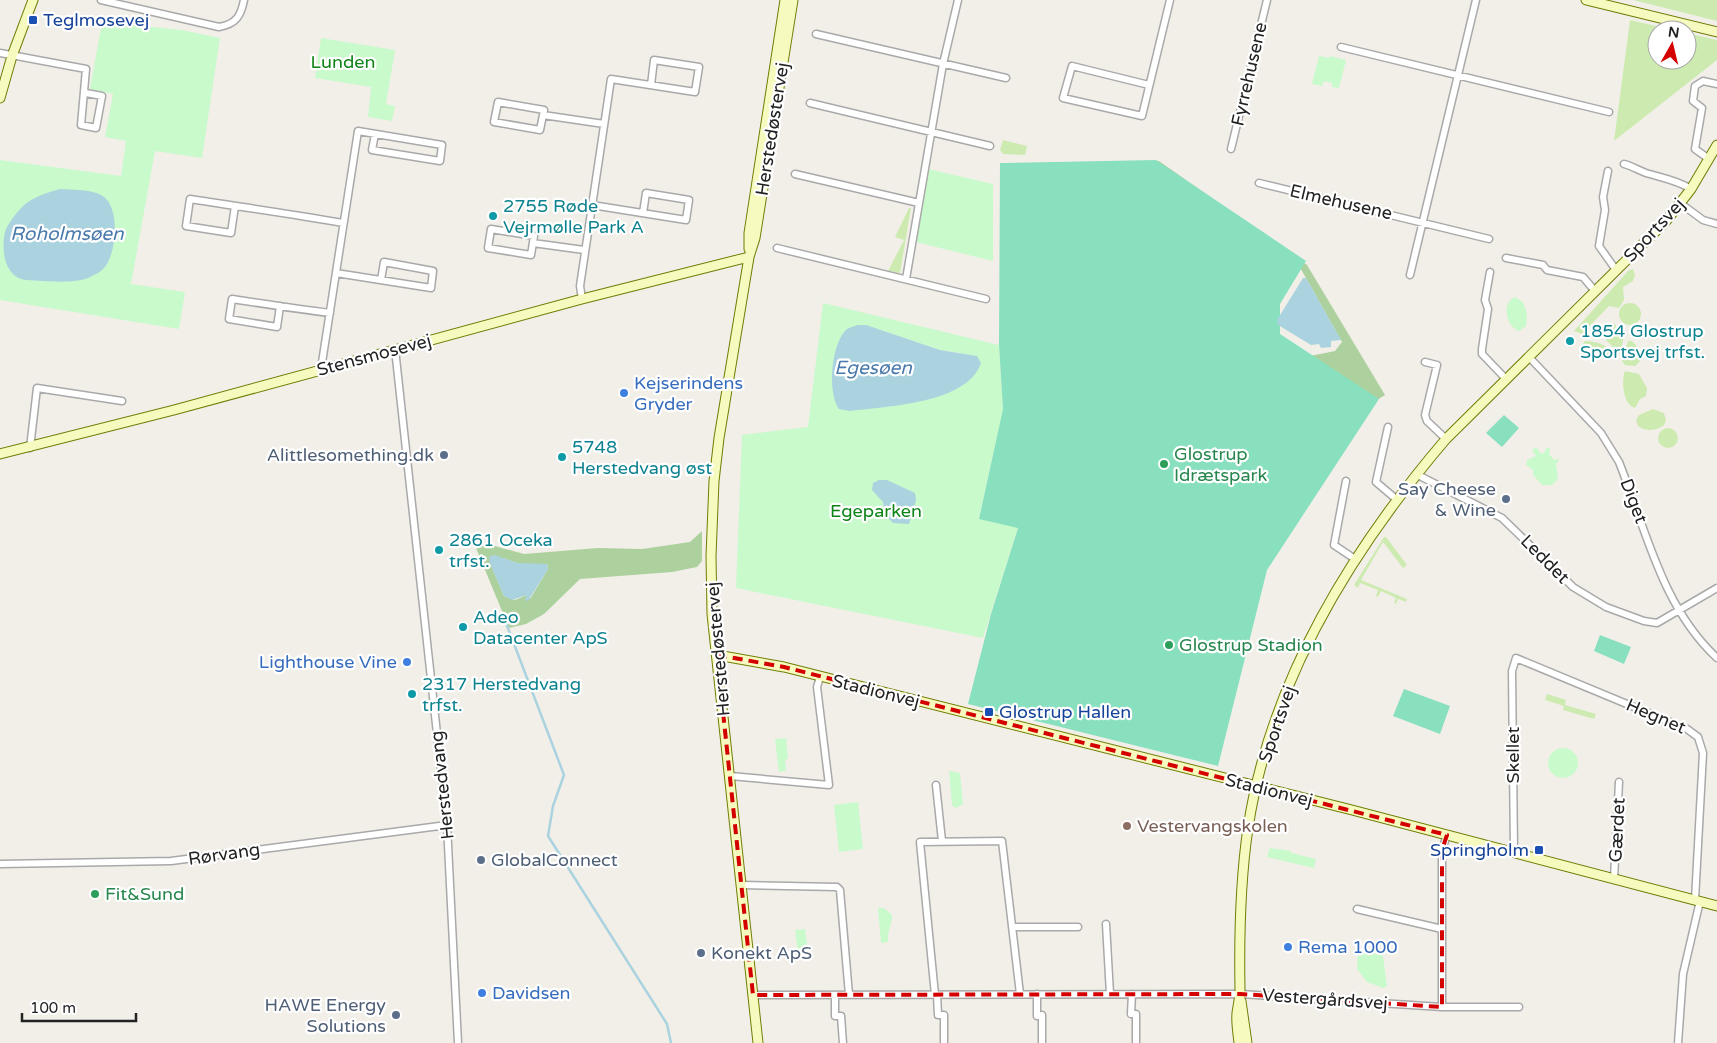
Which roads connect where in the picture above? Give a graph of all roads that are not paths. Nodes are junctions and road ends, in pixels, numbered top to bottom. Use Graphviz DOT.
graph roads {
  1 [pos="34,0"];
  2 [pos="100,0"];
  3 [pos="244,0"];
  4 [pos="784,0"];
  5 [pos="793,0"];
  6 [pos="958,0"];
  7 [pos="1170,0"];
  8 [pos="1267,0"];
  9 [pos="1586,0"];
  10 [pos="1476,1"];
  11 [pos="1717,32"];
  12 [pos="816,34"];
  13 [pos="1341,47"];
  14 [pos="0,53"];
  15 [pos="12,56"];
  16 [pos="943,64"];
  17 [pos="1459,76"];
  18 [pos="1006,78"];
  19 [pos="1149,84"];
  20 [pos="1717,84"];
  21 [pos="651,85"];
  22 [pos="86,93"];
  23 [pos="0,98"];
  24 [pos="810,103"];
  25 [pos="1609,112"];
  26 [pos="543,115"];
  27 [pos="604,124"];
  28 [pos="932,131"];
  29 [pos="375,134"];
  30 [pos="1717,145"];
  31 [pos="990,146"];
  32 [pos="1231,149"];
  33 [pos="1709,159"];
  34 [pos="1624,164"];
  35 [pos="1608,171"];
  36 [pos="795,174"];
  37 [pos="1259,183"];
  38 [pos="1691,189"];
  39 [pos="919,203"];
  40 [pos="1680,203"];
  41 [pos="235,206"];
  42 [pos="592,206"];
  43 [pos="643,213"];
  44 [pos="1423,222"];
  45 [pos="344,223"];
  46 [pos="1717,224"];
  47 [pos="1489,239"];
  48 [pos="532,242"];
  49 [pos="778,248"];
  50 [pos="584,250"];
  51 [pos="749,257"];
  52 [pos="1506,258"];
  53 [pos="1616,270"];
  54 [pos="1490,272"];
  55 [pos="336,273"];
  56 [pos="1410,275"];
  57 [pos="906,279"];
  58 [pos="381,280"];
  59 [pos="1595,291"];
  60 [pos="582,298"];
  61 [pos="986,299"];
  62 [pos="280,306"];
  63 [pos="330,314"];
  64 [pos="395,349"];
  65 [pos="1529,357"];
  66 [pos="1425,362"];
  67 [pos="321,369"];
  68 [pos="1506,379"];
  69 [pos="122,401"];
  70 [pos="1388,427"];
  71 [pos="1446,439"];
  72 [pos="30,448"];
  73 [pos="0,454"];
  74 [pos="1416,474"];
  75 [pos="1346,481"];
  76 [pos="1396,499"];
  77 [pos="1356,559"];
  78 [pos="1717,588"];
  79 [pos="1678,612"];
  80 [pos="717,655"];
  81 [pos="1516,658"];
  82 [pos="1717,658"];
  83 [pos="820,677"];
  84 [pos="730,776"];
  85 [pos="1619,782"];
  86 [pos="936,785"];
  87 [pos="1257,787"];
  88 [pos="447,824"];
  89 [pos="1447,835"];
  90 [pos="942,841"];
  91 [pos="1514,852"];
  92 [pos="0,864"];
  93 [pos="1614,879"];
  94 [pos="742,885"];
  95 [pos="1697,901"];
  96 [pos="1717,906"];
  97 [pos="1357,908"];
  98 [pos="1106,924"];
  99 [pos="1012,927"];
  100 [pos="1078,927"];
  101 [pos="1442,929"];
  102 [pos="1020,994"];
  103 [pos="1037,994"];
  104 [pos="1110,994"];
  105 [pos="1132,994"];
  106 [pos="1240,994"];
  107 [pos="753,995"];
  108 [pos="835,995"];
  109 [pos="850,995"];
  110 [pos="936,995"];
  111 [pos="1442,1007"];
  112 [pos="1519,1007"];
  113 [pos="458,1043"];
  114 [pos="758,1043"];
  115 [pos="843,1043"];
  116 [pos="944,1043"];
  117 [pos="1042,1043"];
  118 [pos="1136,1043"];
  119 [pos="1239,1043"];
  120 [pos="1247,1043"];
  121 [pos="1678,1043"];
  1 -- 15 [label="street"];
  2 -- 3 [label="street"];
  4 -- 51 [label="street, Herstedøstervej"];
  5 -- 51 [label="street, Herstedøstervej"];
  6 -- 16 [label="street"];
  7 -- 19 [label="street"];
  8 -- 32 [label="street, Fyrrehusene"];
  9 -- 11 [label="street"];
  10 -- 17 [label="street"];
  12 -- 16 [label="street"];
  13 -- 17 [label="street"];
  14 -- 15 [label="street"];
  15 -- 22 [label="street"];
  15 -- 23 [label="street"];
  16 -- 18 [label="street"];
  16 -- 28 [label="street"];
  17 -- 25 [label="street"];
  17 -- 44 [label="street"];
  19 -- 19 [label="street"];
  20 -- 33 [label="street"];
  21 -- 21 [label="street"];
  21 -- 27 [label="street"];
  22 -- 22 [label="street"];
  24 -- 28 [label="street"];
  26 -- 26 [label="street"];
  26 -- 27 [label="street"];
  27 -- 42 [label="street"];
  28 -- 31 [label="street"];
  28 -- 39 [label="street"];
  29 -- 29 [label="street"];
  29 -- 45 [label="street"];
  30 -- 33 [label="street, Sportsvej"];
  33 -- 38 [label="street, Sportsvej"];
  34 -- 38 [label="street, Sportsvej"];
  35 -- 53 [label="street, Sportsvej"];
  36 -- 39 [label="street"];
  37 -- 44 [label="street, Elmehusene"];
  38 -- 40 [label="street, Sportsvej"];
  39 -- 57 [label="street"];
  40 -- 46 [label="street"];
  40 -- 53 [label="street, Sportsvej"];
  41 -- 41 [label="street"];
  41 -- 45 [label="street"];
  42 -- 43 [label="street"];
  42 -- 50 [label="street"];
  43 -- 43 [label="street"];
  44 -- 47 [label="street, Elmehusene"];
  44 -- 56 [label="street"];
  45 -- 55 [label="street"];
  48 -- 48 [label="street"];
  48 -- 50 [label="street"];
  49 -- 57 [label="street"];
  50 -- 60 [label="street"];
  51 -- 60 [label="street, Stensmosevej"];
  51 -- 80 [label="street, Herstedøstervej"];
  52 -- 59 [label="street"];
  53 -- 59 [label="street, Sportsvej"];
  54 -- 68 [label="street"];
  55 -- 58 [label="street"];
  55 -- 63 [label="street"];
  57 -- 61 [label="street"];
  58 -- 58 [label="street"];
  59 -- 65 [label="street, Sportsvej"];
  60 -- 64 [label="street, Stensmosevej"];
  62 -- 62 [label="street"];
  62 -- 63 [label="street"];
  63 -- 67 [label="street"];
  64 -- 67 [label="street, Stensmosevej"];
  64 -- 88 [label="street, Herstedvang"];
  65 -- 68 [label="street, Sportsvej"];
  65 -- 79 [label="street, Diget"];
  66 -- 71 [label="street"];
  67 -- 72 [label="street, Stensmosevej"];
  68 -- 71 [label="street, Sportsvej"];
  69 -- 72 [label="street"];
  70 -- 76 [label="street"];
  71 -- 74 [label="street, Sportsvej"];
  72 -- 73 [label="street, Stensmosevej"];
  74 -- 76 [label="street, Sportsvej"];
  74 -- 79 [label="street, Leddet"];
  75 -- 77 [label="street"];
  76 -- 77 [label="street, Sportsvej"];
  77 -- 87 [label="street, Sportsvej"];
  78 -- 79 [label="street, Leddet"];
  79 -- 82 [label="street, Diget"];
  80 -- 83 [label="street, Stadionvej"];
  80 -- 84 [label="street, Herstedøstervej"];
  81 -- 91 [label="street, Skellet"];
  81 -- 95 [label="street, Hegnet"];
  83 -- 84 [label="street, Stadionvej"];
  83 -- 87 [label="street, Stadionvej"];
  84 -- 94 [label="street, Herstedøstervej"];
  85 -- 93 [label="street, Gærdet"];
  86 -- 90 [label="street"];
  87 -- 89 [label="street, Stadionvej"];
  87 -- 106 [label="street, Sportsvej"];
  88 -- 92 [label="street, Rørvang"];
  88 -- 113 [label="street, Herstedvang"];
  89 -- 91 [label="street, Stadionvej"];
  89 -- 101 [label="street"];
  90 -- 99 [label="street"];
  90 -- 110 [label="street"];
  91 -- 93 [label="street, Stadionvej"];
  93 -- 95 [label="street, Stadionvej"];
  94 -- 107 [label="street, Herstedøstervej"];
  94 -- 109 [label="street"];
  95 -- 96 [label="street, Stadionvej"];
  95 -- 121 [label="street"];
  97 -- 101 [label="street"];
  98 -- 104 [label="street"];
  99 -- 100 [label="street"];
  99 -- 102 [label="street"];
  101 -- 111 [label="street"];
  102 -- 103 [label="street, Vestergårdsvej"];
  102 -- 110 [label="street, Vestergårdsvej"];
  103 -- 104 [label="street, Vestergårdsvej"];
  103 -- 117 [label="street"];
  104 -- 105 [label="street, Vestergårdsvej"];
  105 -- 106 [label="street, Vestergårdsvej"];
  105 -- 118 [label="street"];
  106 -- 111 [label="street, Vestergårdsvej"];
  106 -- 119 [label="street, Sportsvej"];
  106 -- 120 [label="street, Sportsvej"];
  107 -- 108 [label="street, Vestergårdsvej"];
  107 -- 114 [label="street, Herstedøstervej"];
  108 -- 109 [label="street, Vestergårdsvej"];
  108 -- 115 [label="street"];
  109 -- 110 [label="street, Vestergårdsvej"];
  110 -- 116 [label="street"];
  111 -- 112 [label="street, Vestergårdsvej"];
}
